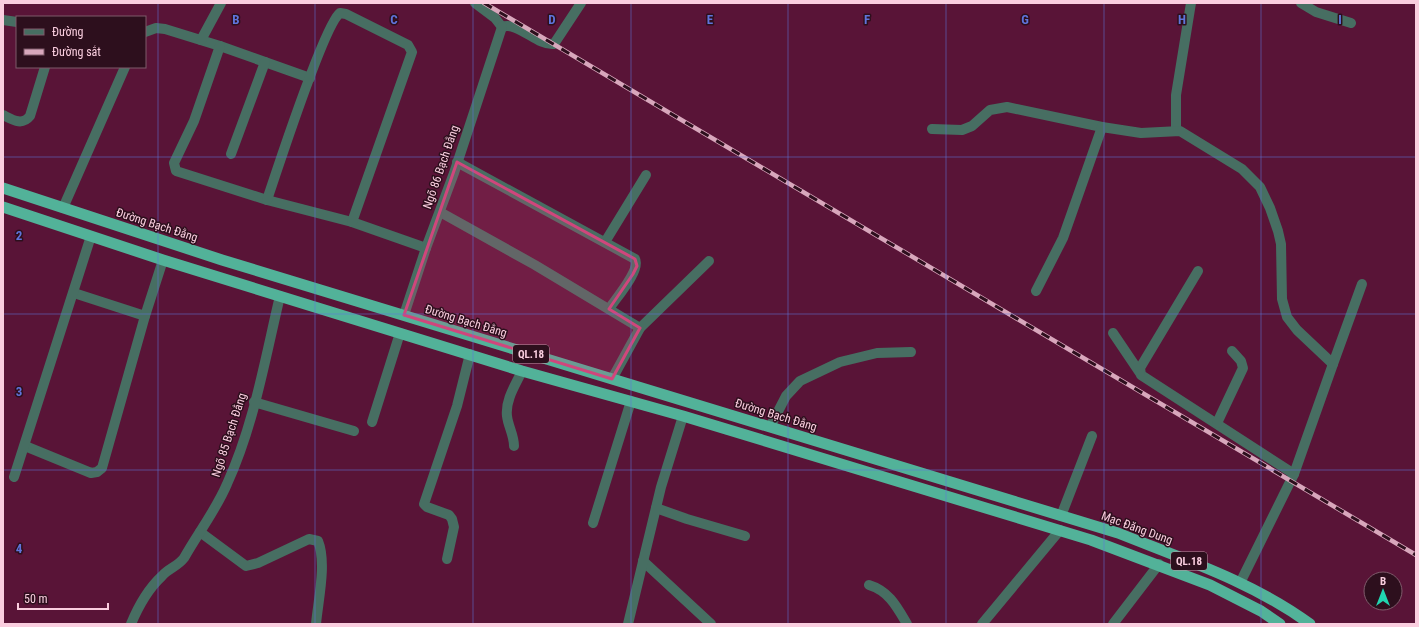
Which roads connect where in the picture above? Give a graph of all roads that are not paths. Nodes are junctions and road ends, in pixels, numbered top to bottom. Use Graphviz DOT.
graph roads {
  1 [pos="221,3"];
  2 [pos="475,3"];
  3 [pos="581,3"];
  4 [pos="1191,3"];
  5 [pos="1301,3"];
  6 [pos="3,20"];
  7 [pos="16,22"];
  8 [pos="1351,23"];
  9 [pos="502,27"];
  10 [pos="146,32"];
  11 [pos="201,40"];
  12 [pos="220,46"];
  13 [pos="265,62"];
  14 [pos="46,68"];
  15 [pos="125,68"];
  16 [pos="310,78"];
  17 [pos="3,115"];
  18 [pos="1102,127"];
  19 [pos="932,129"];
  20 [pos="1176,131"];
  21 [pos="231,154"];
  22 [pos="457,162"];
  23 [pos="646,175"];
  24 [pos="3,188"];
  25 [pos="267,200"];
  26 [pos="3,207"];
  27 [pos="63,208"];
  28 [pos="440,212"];
  29 [pos="352,222"];
  30 [pos="92,236"];
  31 [pos="605,242"];
  32 [pos="426,248"];
  33 [pos="164,260"];
  34 [pos="709,261"];
  35 [pos="252,269"];
  36 [pos="1198,271"];
  37 [pos="1362,284"];
  38 [pos="247,286"];
  39 [pos="1036,291"];
  40 [pos="74,293"];
  41 [pos="280,296"];
  42 [pos="609,309"];
  43 [pos="404,315"];
  44 [pos="145,316"];
  45 [pos="640,328"];
  46 [pos="400,333"];
  47 [pos="1113,333"];
  48 [pos="1232,351"];
  49 [pos="911,352"];
  50 [pos="470,354"];
  51 [pos="1333,364"];
  52 [pos="522,371"];
  53 [pos="1140,372"];
  54 [pos="612,379"];
  55 [pos="631,401"];
  56 [pos="254,402"];
  57 [pos="683,416"];
  58 [pos="372,422"];
  59 [pos="1217,423"];
  60 [pos="770,427"];
  61 [pos="354,431"];
  62 [pos="1092,436"];
  63 [pos="25,446"];
  64 [pos="514,446"];
  65 [pos="1294,474"];
  66 [pos="14,477"];
  67 [pos="656,508"];
  68 [pos="1060,516"];
  69 [pos="593,523"];
  70 [pos="1060,530"];
  71 [pos="200,532"];
  72 [pos="745,536"];
  73 [pos="446,559"];
  74 [pos="643,562"];
  75 [pos="1159,564"];
  76 [pos="1240,583"];
  77 [pos="869,585"];
  78 [pos="131,624"];
  79 [pos="316,624"];
  80 [pos="628,624"];
  81 [pos="711,624"];
  82 [pos="907,624"];
  83 [pos="982,624"];
  84 [pos="1113,624"];
  85 [pos="1280,624"];
  86 [pos="1310,624"];
  1 -- 11 [label="street"];
  2 -- 9 [label="street"];
  3 -- 9 [label="street"];
  4 -- 20 [label="street"];
  5 -- 8 [label="street"];
  6 -- 7 [label="street"];
  9 -- 22 [label="street, Ngõ 86 Bạch Đằng"];
  10 -- 11 [label="street"];
  11 -- 12 [label="street"];
  12 -- 13 [label="street"];
  12 -- 25 [label="street"];
  13 -- 16 [label="street"];
  13 -- 21 [label="street"];
  14 -- 17 [label="street"];
  15 -- 27 [label="street"];
  16 -- 25 [label="street"];
  16 -- 29 [label="street"];
  18 -- 19 [label="street"];
  18 -- 20 [label="street"];
  18 -- 39 [label="street"];
  20 -- 51 [label="street"];
  22 -- 28 [label="street, Ngõ 86 Bạch Đằng"];
  22 -- 31 [label="street"];
  23 -- 31 [label="street"];
  24 -- 27 [label="highway, Đường Bạch Đằng / QL.18"];
  25 -- 29 [label="street"];
  26 -- 30 [label="highway, QL.18"];
  27 -- 35 [label="highway, Đường Bạch Đằng / QL.18"];
  28 -- 32 [label="street, Ngõ 86 Bạch Đằng"];
  28 -- 42 [label="street"];
  29 -- 32 [label="street"];
  30 -- 33 [label="highway, QL.18"];
  30 -- 40 [label="street"];
  31 -- 42 [label="street"];
  32 -- 43 [label="street, Ngõ 86 Bạch Đằng"];
  33 -- 38 [label="highway, QL.18"];
  33 -- 44 [label="street"];
  34 -- 45 [label="street"];
  35 -- 38 [label="highway"];
  35 -- 43 [label="highway, Đường Bạch Đằng / QL.18"];
  36 -- 53 [label="street"];
  37 -- 51 [label="street"];
  38 -- 41 [label="highway, QL.18"];
  40 -- 44 [label="street"];
  40 -- 63 [label="street"];
  41 -- 46 [label="highway, QL.18"];
  41 -- 56 [label="street, Ngõ 85 Bạch Đằng"];
  42 -- 45 [label="street"];
  43 -- 54 [label="highway, Đường Bạch Đằng / QL.18"];
  44 -- 63 [label="street"];
  45 -- 54 [label="street"];
  46 -- 50 [label="highway, QL.18"];
  46 -- 58 [label="street"];
  47 -- 53 [label="street"];
  48 -- 59 [label="street"];
  49 -- 60 [label="street"];
  50 -- 52 [label="highway, QL.18"];
  50 -- 73 [label="street"];
  51 -- 65 [label="street"];
  52 -- 55 [label="highway, QL.18"];
  52 -- 64 [label="street"];
  53 -- 59 [label="street"];
  54 -- 60 [label="highway, Đường Bạch Đằng / QL.18"];
  55 -- 57 [label="highway, QL.18"];
  55 -- 69 [label="street"];
  56 -- 61 [label="street"];
  56 -- 71 [label="street, Ngõ 85 Bạch Đằng"];
  57 -- 67 [label="street"];
  57 -- 70 [label="highway, QL.18"];
  59 -- 65 [label="street"];
  60 -- 68 [label="highway, Đường Bạch Đằng / QL.18"];
  62 -- 68 [label="street"];
  63 -- 66 [label="street"];
  65 -- 76 [label="street"];
  67 -- 72 [label="street"];
  67 -- 74 [label="street"];
  68 -- 76 [label="highway, Mạc Đăng Dung / QL.18"];
  70 -- 75 [label="highway, QL.18"];
  70 -- 83 [label="street"];
  71 -- 78 [label="street, Ngõ 85 Bạch Đằng"];
  71 -- 79 [label="street"];
  74 -- 80 [label="street"];
  74 -- 81 [label="street"];
  75 -- 84 [label="street"];
  75 -- 85 [label="highway, QL.18"];
  76 -- 86 [label="highway, Mạc Đăng Dung / QL.18"];
  77 -- 82 [label="street"];
}
